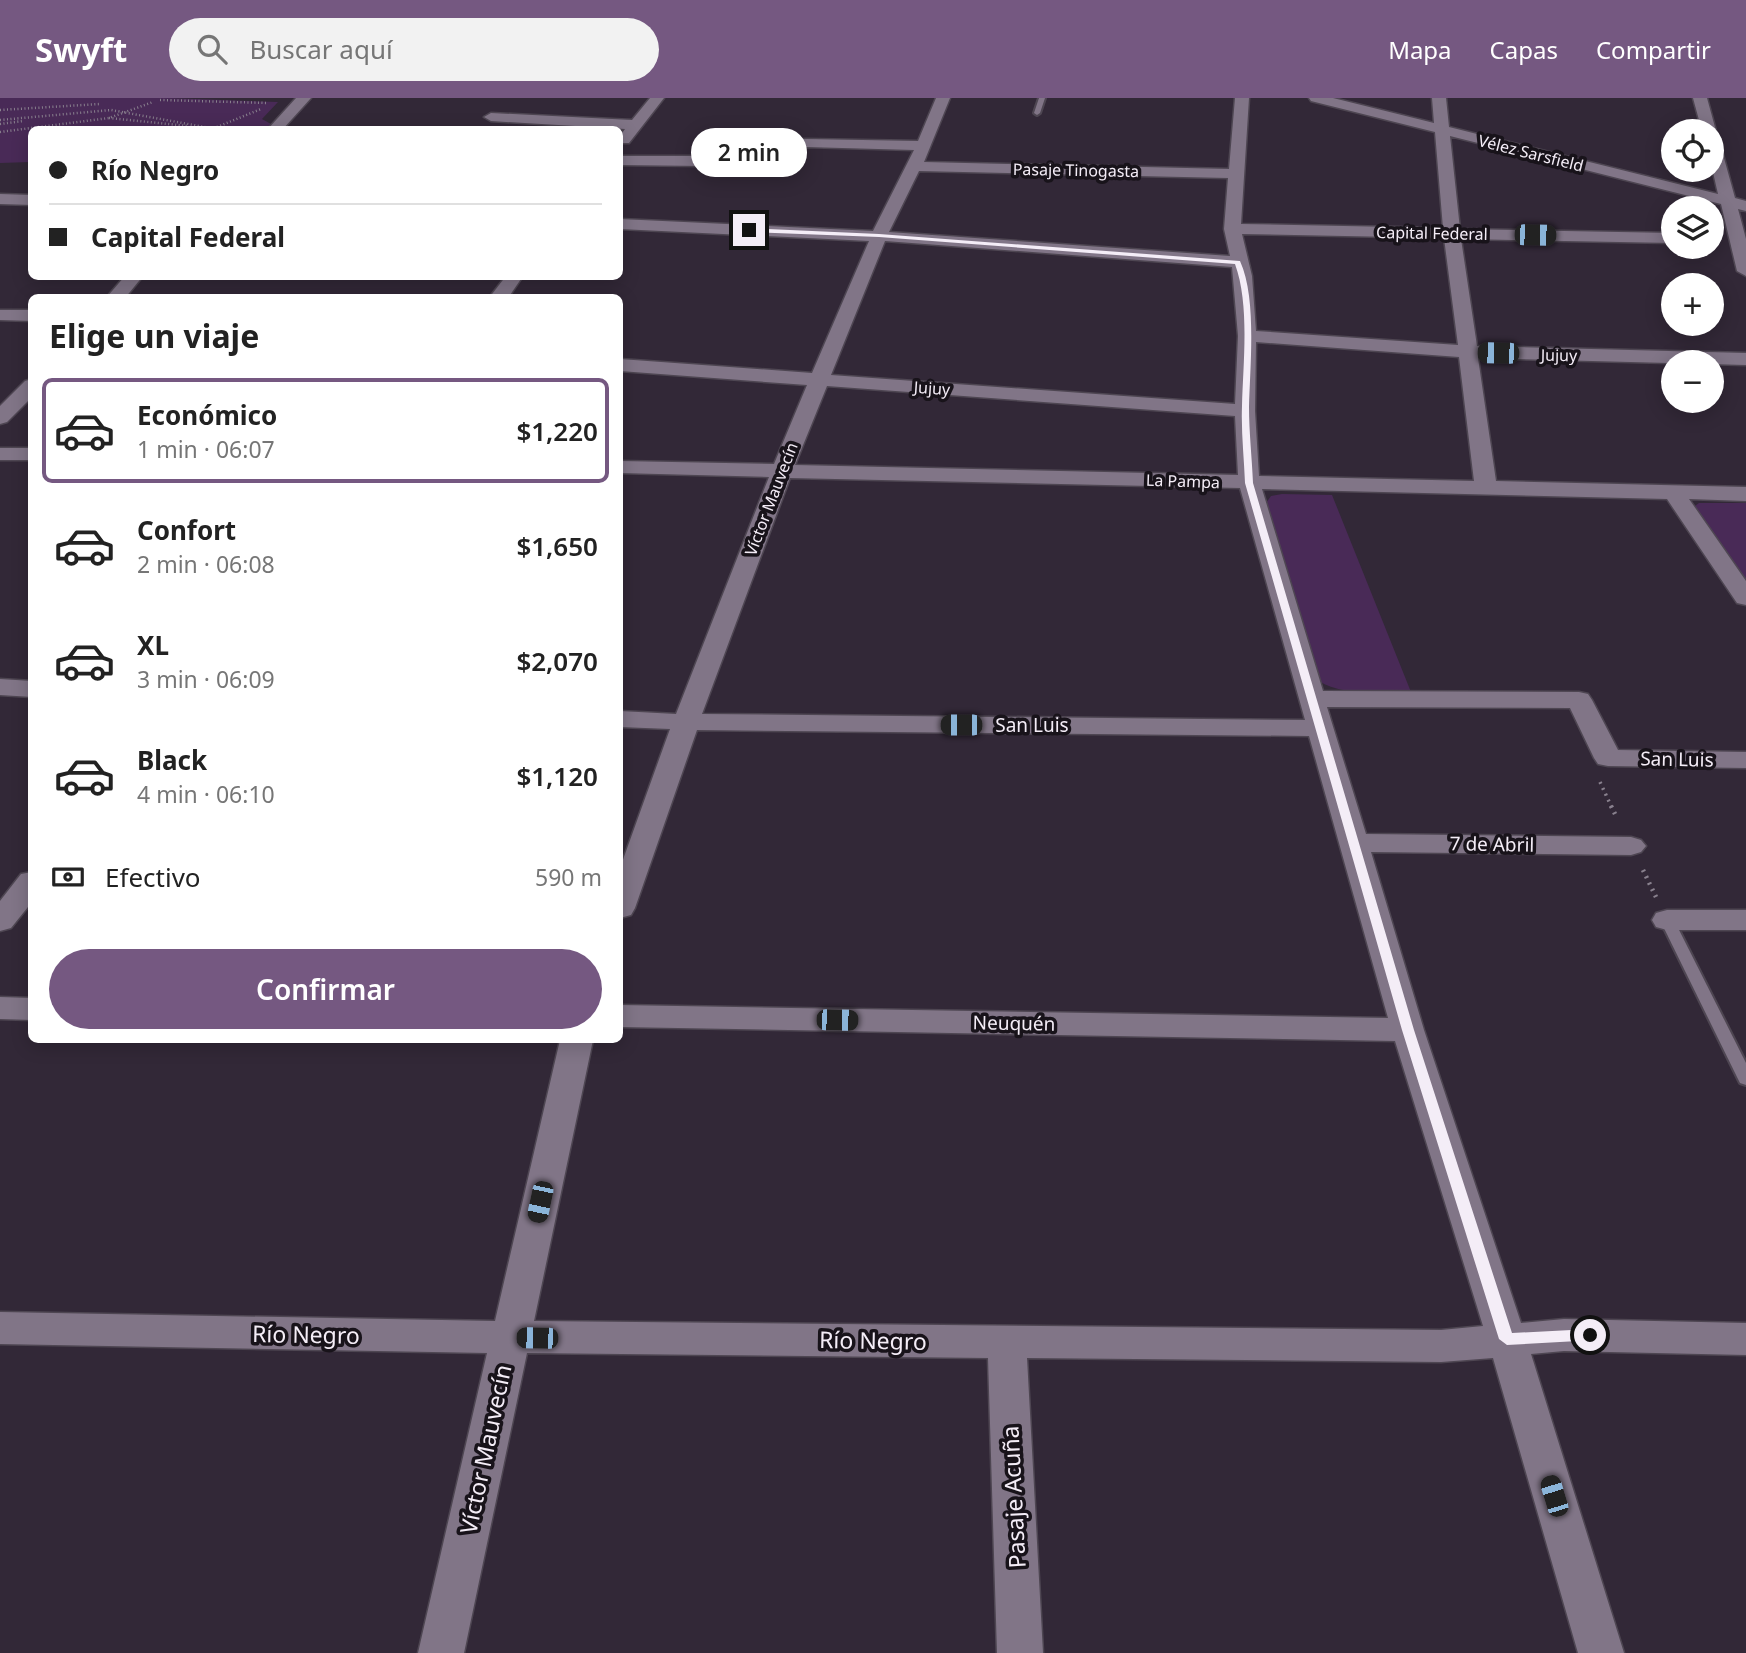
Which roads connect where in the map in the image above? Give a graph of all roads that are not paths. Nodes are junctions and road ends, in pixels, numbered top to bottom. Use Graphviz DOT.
graph roads {
  1 [pos="304,98"];
  2 [pos="657,98"];
  3 [pos="943,98"];
  4 [pos="1042,98"];
  5 [pos="1242,98"];
  6 [pos="1316,98"];
  7 [pos="1439,98"];
  8 [pos="1700,98"];
  9 [pos="507,104"];
  10 [pos="1037,113"];
  11 [pos="491,117"];
  12 [pos="1706,119"];
  13 [pos="635,125"];
  14 [pos="278,126"];
  15 [pos="481,126"];
  16 [pos="1443,131"];
  17 [pos="623,142"];
  18 [pos="918,156"];
  19 [pos="623,160"];
  20 [pos="1238,174"];
  21 [pos="1723,182"];
  22 [pos="0,200"];
  23 [pos="28,200"];
  24 [pos="1728,202"];
  25 [pos="1746,206"];
  26 [pos="623,224"];
  27 [pos="1232,229"];
  28 [pos="1452,233"];
  29 [pos="879,236"];
  30 [pos="1661,238"];
  31 [pos="1736,239"];
  32 [pos="1238,262"];
  33 [pos="1746,271"];
  34 [pos="131,280"];
  35 [pos="512,280"];
  36 [pos="119,294"];
  37 [pos="501,294"];
  38 [pos="0,315"];
  39 [pos="28,316"];
  40 [pos="1247,336"];
  41 [pos="1470,352"];
  42 [pos="1746,359"];
  43 [pos="623,365"];
  44 [pos="819,380"];
  45 [pos="28,389"];
  46 [pos="1245,411"];
  47 [pos="0,418"];
  48 [pos="0,454"];
  49 [pos="28,454"];
  50 [pos="623,467"];
  51 [pos="782,470"];
  52 [pos="1249,483"];
  53 [pos="1486,488"];
  54 [pos="1673,492"];
  55 [pos="1746,494"];
  56 [pos="1746,597"];
  57 [pos="0,687"];
  58 [pos="28,689"];
  59 [pos="1314,713"];
  60 [pos="623,719"];
  61 [pos="686,722"];
  62 [pos="1746,760"];
  63 [pos="1354,842"];
  64 [pos="1631,846"];
  65 [pos="28,886"];
  66 [pos="623,900"];
  67 [pos="1667,919"];
  68 [pos="1746,920"];
  69 [pos="0,921"];
  70 [pos="0,1009"];
  71 [pos="28,1009"];
  72 [pos="623,1016"];
  73 [pos="1408,1030"];
  74 [pos="575,1043"];
  75 [pos="1746,1079"];
  76 [pos="0,1328"];
  77 [pos="509,1337"];
  78 [pos="1507,1339"];
  79 [pos="1746,1339"];
  80 [pos="1007,1342"];
  81 [pos="441,1653"];
  82 [pos="1020,1653"];
  83 [pos="1601,1653"];
  1 -- 14 [label="street"];
  2 -- 13 [label="street"];
  3 -- 18 [label="street, Víctor Mauvecín"];
  4 -- 10 [label="lane"];
  5 -- 20 [label="street"];
  6 -- 16 [label="street, Vélez Sarsfield"];
  7 -- 16 [label="street"];
  8 -- 12 [label="street"];
  9 -- 11 [label="street"];
  11 -- 13 [label="street"];
  11 -- 15 [label="street"];
  13 -- 17 [label="street"];
  16 -- 24 [label="street, Vélez Sarsfield"];
  16 -- 28 [label="street"];
  18 -- 19 [label="street, Pasaje Tinogasta"];
  18 -- 20 [label="street, Pasaje Tinogasta"];
  18 -- 29 [label="street, Víctor Mauvecín"];
  20 -- 27 [label="street"];
  21 -- 24 [label="street"];
  22 -- 23 [label="street"];
  24 -- 25 [label="street, Vélez Sarsfield"];
  24 -- 31 [label="street"];
  26 -- 29 [label="street"];
  27 -- 28 [label="street, Capital Federal"];
  27 -- 32 [label="street"];
  28 -- 30 [label="street, Capital Federal"];
  28 -- 41 [label="street"];
  29 -- 32 [label="street"];
  29 -- 44 [label="street, Víctor Mauvecín"];
  31 -- 33 [label="street"];
  32 -- 40 [label="street"];
  34 -- 36 [label="street"];
  35 -- 37 [label="street"];
  38 -- 39 [label="street"];
  40 -- 41 [label="street, Jujuy"];
  40 -- 46 [label="street"];
  41 -- 42 [label="street, Jujuy"];
  41 -- 53 [label="street"];
  43 -- 44 [label="street, Jujuy"];
  44 -- 46 [label="street, Jujuy"];
  44 -- 51 [label="street, Víctor Mauvecín"];
  45 -- 47 [label="street"];
  46 -- 52 [label="street"];
  48 -- 49 [label="street"];
  50 -- 51 [label="street, La Pampa"];
  51 -- 52 [label="street, La Pampa"];
  51 -- 61 [label="street, Víctor Mauvecín"];
  52 -- 53 [label="street, La Pampa"];
  52 -- 59 [label="street"];
  53 -- 54 [label="street, La Pampa"];
  54 -- 55 [label="street, La Pampa"];
  54 -- 56 [label="street"];
  57 -- 58 [label="street"];
  59 -- 61 [label="street, San Luis"];
  59 -- 62 [label="street, San Luis"];
  59 -- 63 [label="street"];
  60 -- 61 [label="street, San Luis"];
  61 -- 66 [label="street, Víctor Mauvecín"];
  63 -- 64 [label="street, 7 de Abril"];
  63 -- 73 [label="street"];
  65 -- 69 [label="street"];
  67 -- 68 [label="street"];
  67 -- 75 [label="lane"];
  70 -- 71 [label="street"];
  72 -- 73 [label="street, Neuquén"];
  73 -- 78 [label="street"];
  74 -- 77 [label="street, Víctor Mauvecín"];
  76 -- 77 [label="street, Río Negro"];
  77 -- 80 [label="street, Río Negro"];
  77 -- 81 [label="street, Víctor Mauvecín"];
  78 -- 79 [label="street, Río Negro"];
  78 -- 80 [label="street, Río Negro"];
  78 -- 83 [label="street"];
  80 -- 82 [label="street, Pasaje Acuña"];
}
